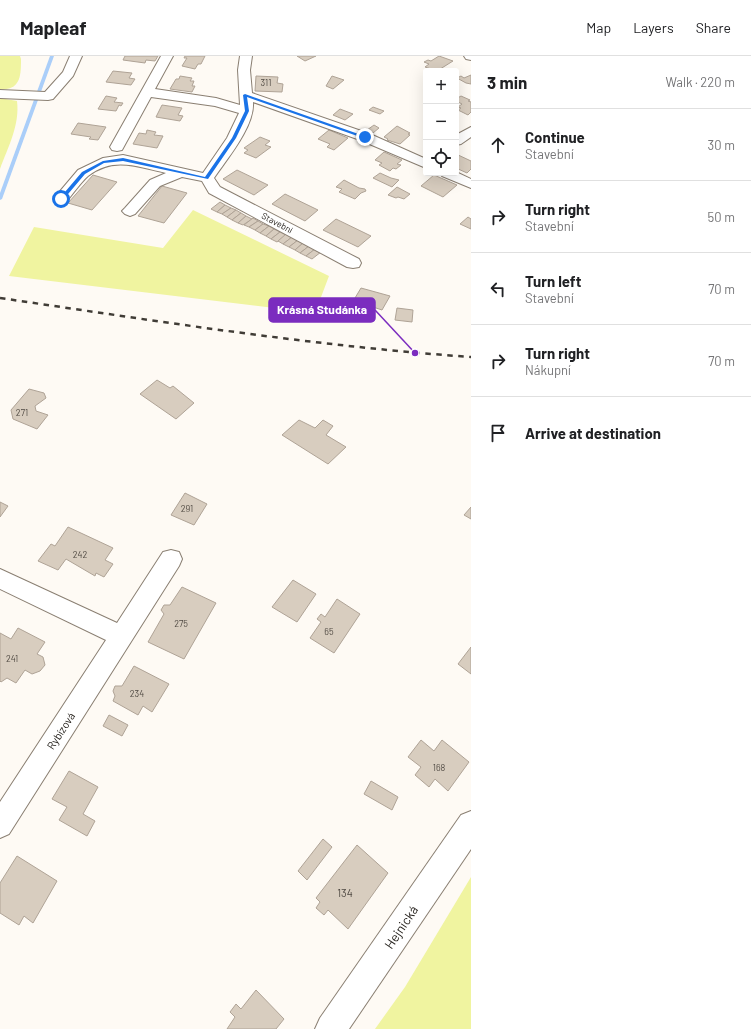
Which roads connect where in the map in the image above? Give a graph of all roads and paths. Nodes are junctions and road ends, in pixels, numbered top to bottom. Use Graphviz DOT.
graph roads {
  1 [pos="76,56"];
  2 [pos="167,56"];
  3 [pos="246,56"];
  4 [pos="146,92"];
  5 [pos="0,94"];
  6 [pos="245,95"];
  7 [pos="247,111"];
  8 [pos="471,131"];
  9 [pos="458,140"];
  10 [pos="117,147"];
  11 [pos="423,162"];
  12 [pos="180,172"];
  13 [pos="454,176"];
  14 [pos="206,178"];
  15 [pos="471,184"];
  16 [pos="61,199"];
  17 [pos="130,212"];
  18 [pos="353,263"];
  19 [pos="171,559"];
  20 [pos="0,580"];
  21 [pos="122,636"];
  22 [pos="0,825"];
  23 [pos="471,825"];
  24 [pos="331,1029"];
  1 -- 5 [label="street"];
  2 -- 4 [label="street"];
  3 -- 6 [label="street"];
  4 -- 7 [label="street"];
  4 -- 10 [label="street"];
  6 -- 7 [label="street"];
  6 -- 11 [label="street"];
  7 -- 14 [label="street"];
  8 -- 9 [label="street"];
  12 -- 14 [label="street"];
  12 -- 16 [label="street"];
  12 -- 17 [label="street"];
  13 -- 15 [label="street"];
  14 -- 18 [label="street, Stavební"];
  19 -- 21 [label="street, Rybízová"];
  20 -- 21 [label="street"];
  21 -- 22 [label="street, Rybízová"];
  23 -- 24 [label="main road, Hejnická"];
}
